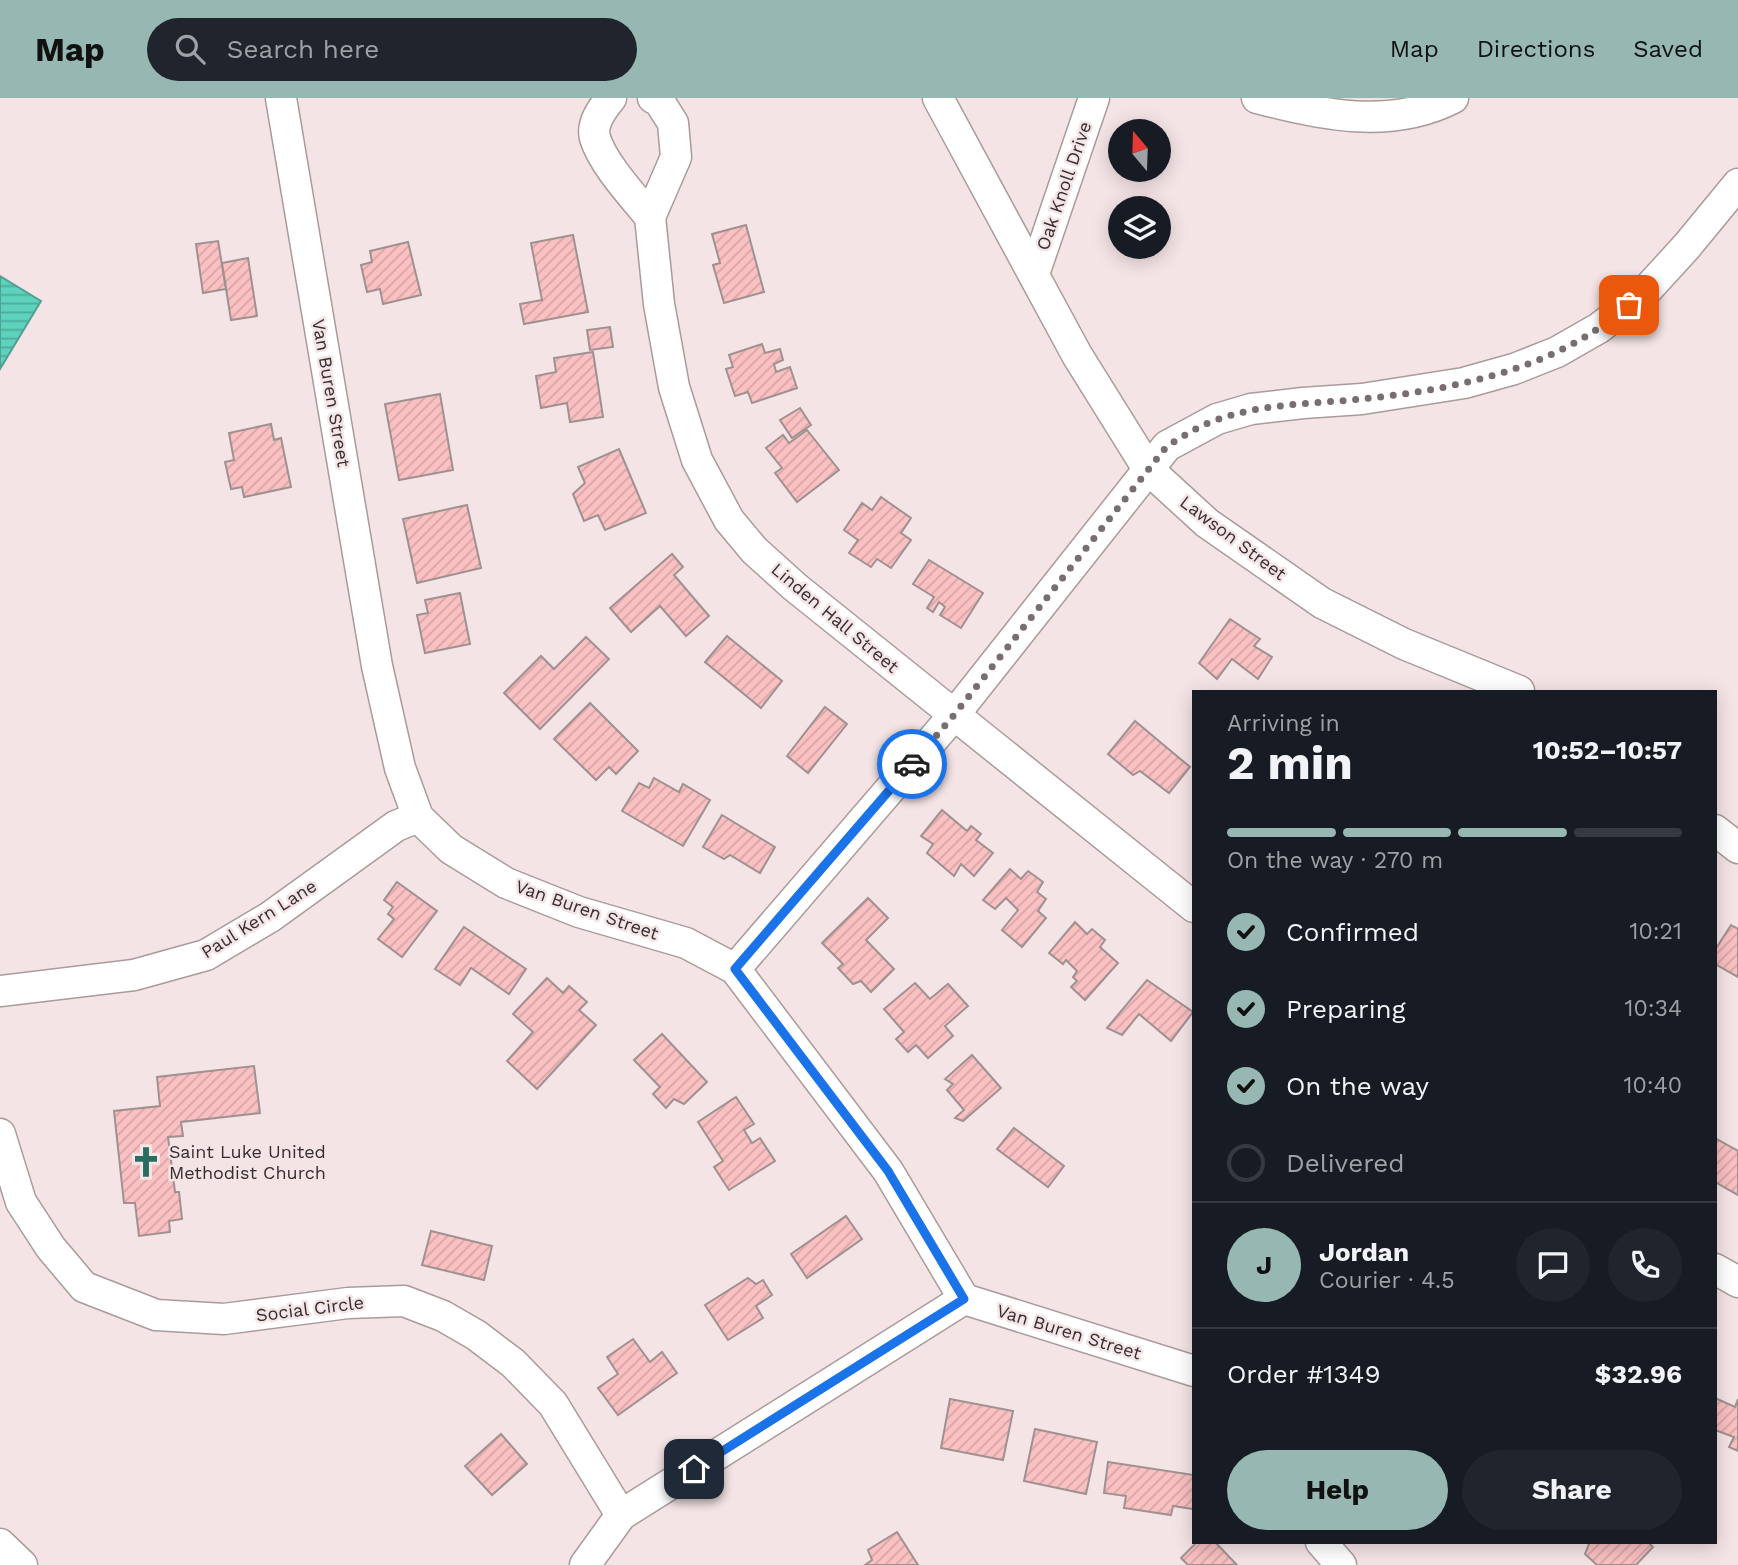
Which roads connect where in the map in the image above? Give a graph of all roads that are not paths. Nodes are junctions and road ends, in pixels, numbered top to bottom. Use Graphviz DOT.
graph roads {
  1 [pos="281,98"];
  2 [pos="611,98"];
  3 [pos="653,98"];
  4 [pos="938,98"];
  5 [pos="1094,98"];
  6 [pos="1257,98"];
  7 [pos="1453,98"];
  8 [pos="1738,184"];
  9 [pos="650,217"];
  10 [pos="1034,274"];
  11 [pos="1148,469"];
  12 [pos="1518,690"];
  13 [pos="954,715"];
  14 [pos="418,817"];
  15 [pos="1717,832"];
  16 [pos="1738,848"];
  17 [pos="1192,905"];
  18 [pos="735,969"];
  19 [pos="0,991"];
  20 [pos="0,1135"];
  21 [pos="1717,1270"];
  22 [pos="1738,1282"];
  23 [pos="964,1299"];
  24 [pos="1192,1370"];
  25 [pos="621,1515"];
  26 [pos="0,1544"];
  27 [pos="1323,1544"];
  28 [pos="22,1565"];
  29 [pos="585,1565"];
  30 [pos="1341,1565"];
  1 -- 14 [label="street, Van Buren Street"];
  2 -- 9 [label="street"];
  3 -- 9 [label="street, Linden Hall Street"];
  4 -- 10 [label="street, Lawson Street"];
  5 -- 10 [label="street, Oak Knoll Drive"];
  6 -- 7 [label="street"];
  8 -- 11 [label="street"];
  9 -- 13 [label="street, Linden Hall Street"];
  10 -- 11 [label="street, Lawson Street"];
  11 -- 12 [label="street, Lawson Street"];
  11 -- 13 [label="street"];
  13 -- 17 [label="street, Linden Hall Street"];
  13 -- 18 [label="street"];
  14 -- 18 [label="street, Van Buren Street"];
  14 -- 19 [label="street, Paul Kern Lane"];
  15 -- 16 [label="street"];
  18 -- 23 [label="street, Van Buren Street"];
  20 -- 25 [label="street, Social Circle"];
  21 -- 22 [label="street"];
  23 -- 24 [label="street, Van Buren Street"];
  23 -- 25 [label="street"];
  25 -- 29 [label="street"];
  26 -- 28 [label="street"];
  27 -- 30 [label="street"];
}
